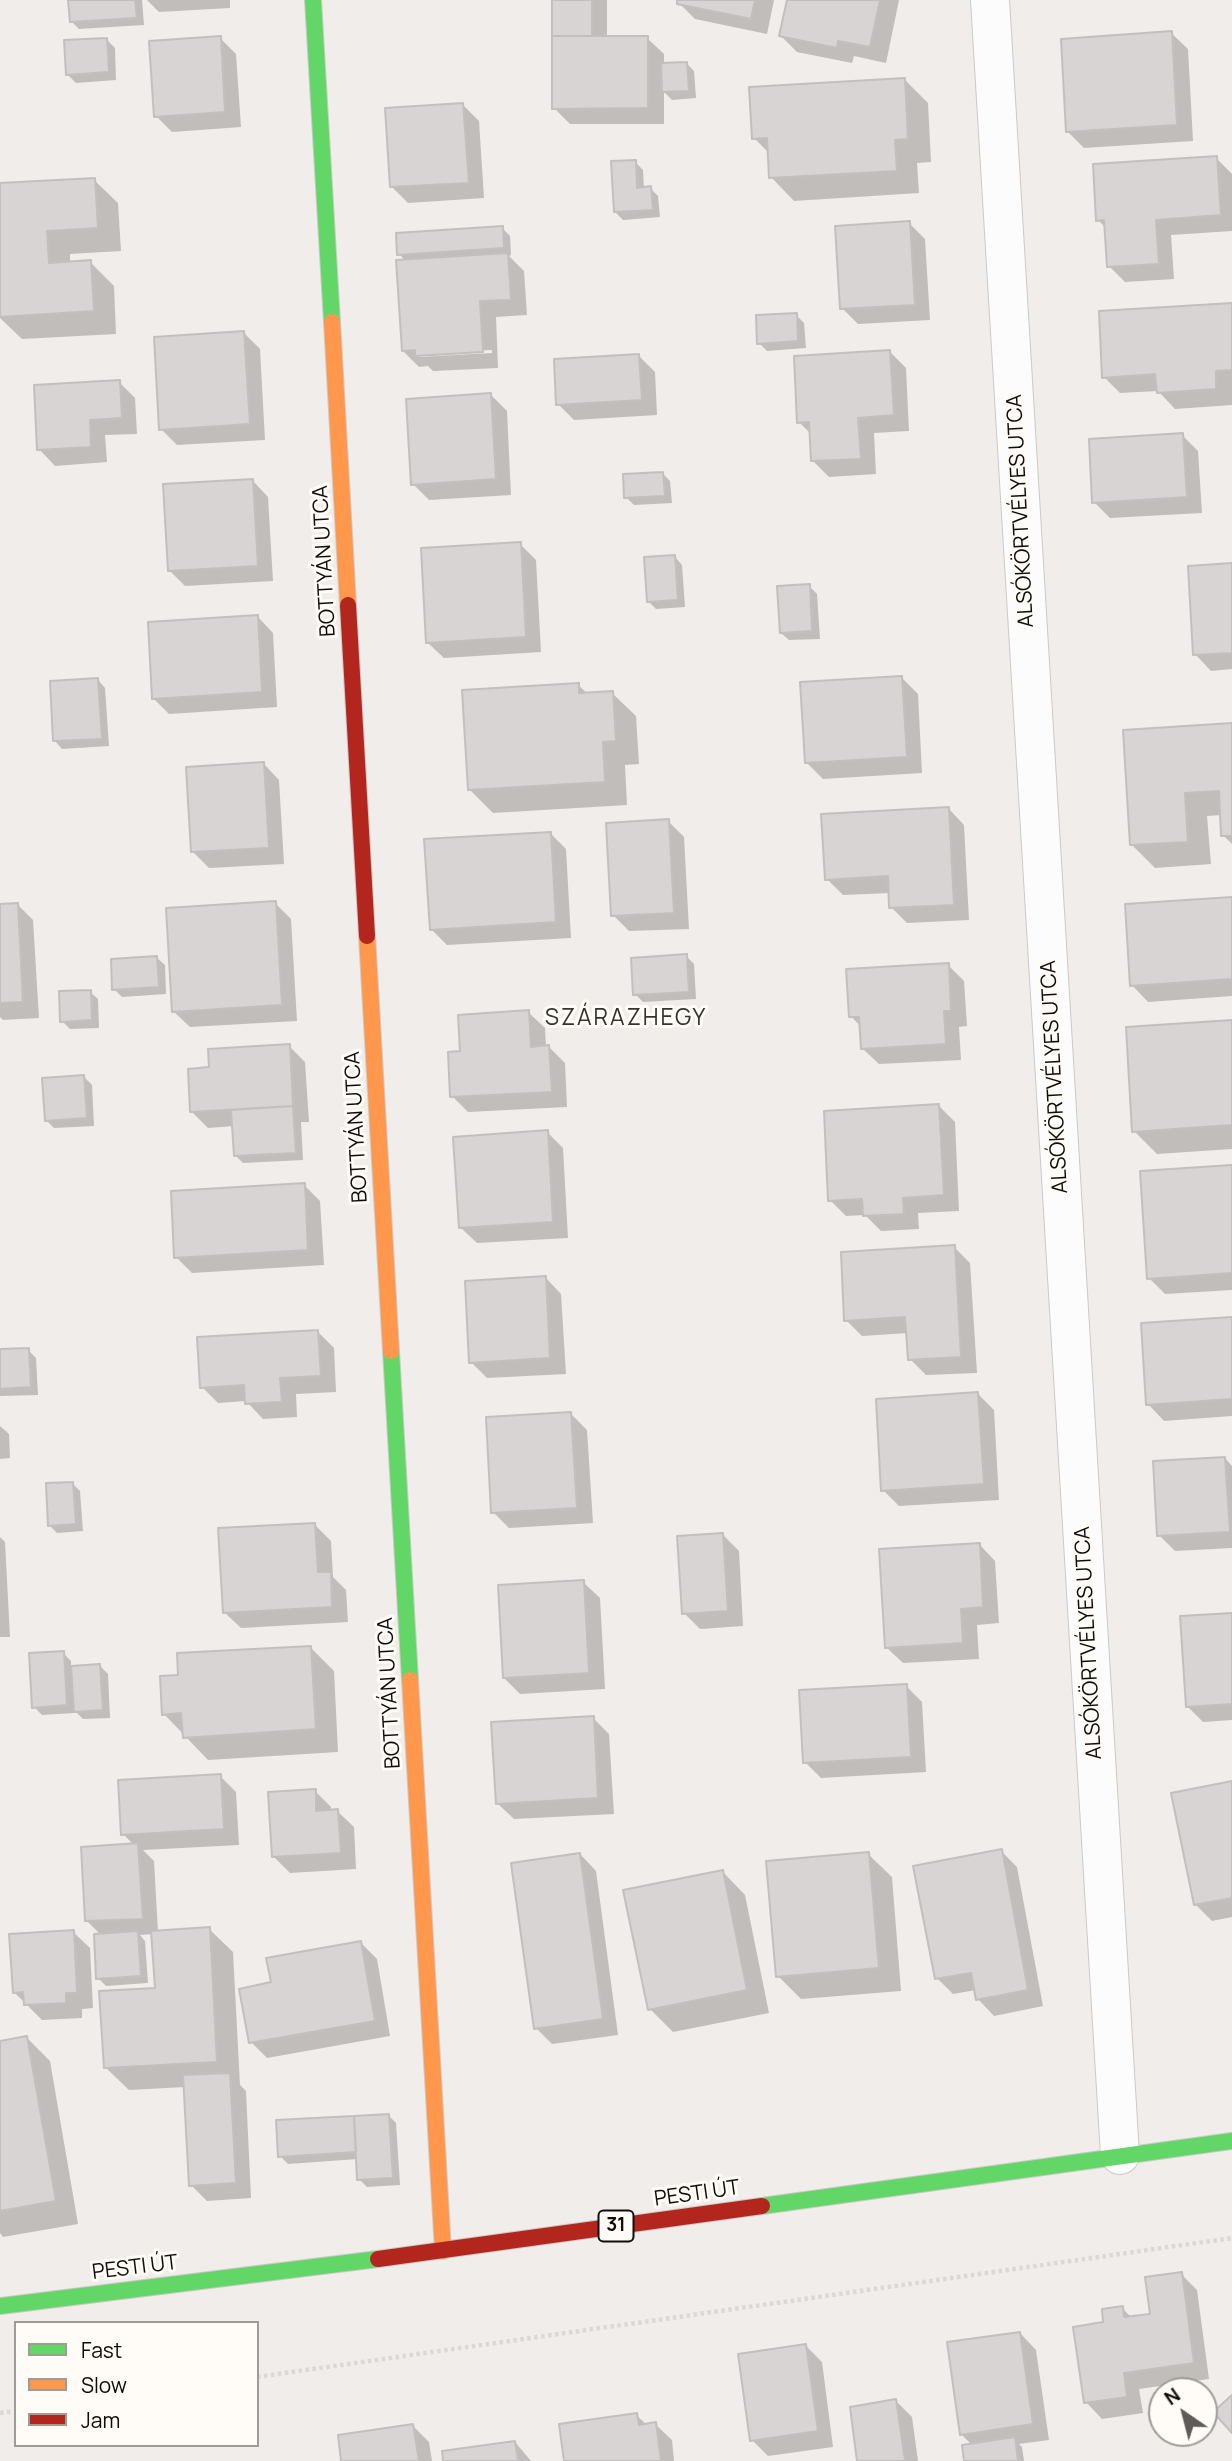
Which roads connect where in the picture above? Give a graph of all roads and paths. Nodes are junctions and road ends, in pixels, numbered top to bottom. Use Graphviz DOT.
graph roads {
  1 [pos="313,0"];
  2 [pos="990,0"];
  3 [pos="1232,2141"];
  4 [pos="1120,2155"];
  5 [pos="1232,2238"];
  6 [pos="443,2251"];
  7 [pos="0,2306"];
  8 [pos="259,2376"];
  1 -- 6 [label="street, BOTTYÁN UTCA"];
  2 -- 4 [label="street, ALSÓKÖRTVÉLYES UTCA"];
  3 -- 4 [label="street, PESTI ÚT / 31"];
  4 -- 6 [label="street, PESTI ÚT / 31"];
  5 -- 8 [label="path"];
  6 -- 7 [label="street, PESTI ÚT / 31"];
}
